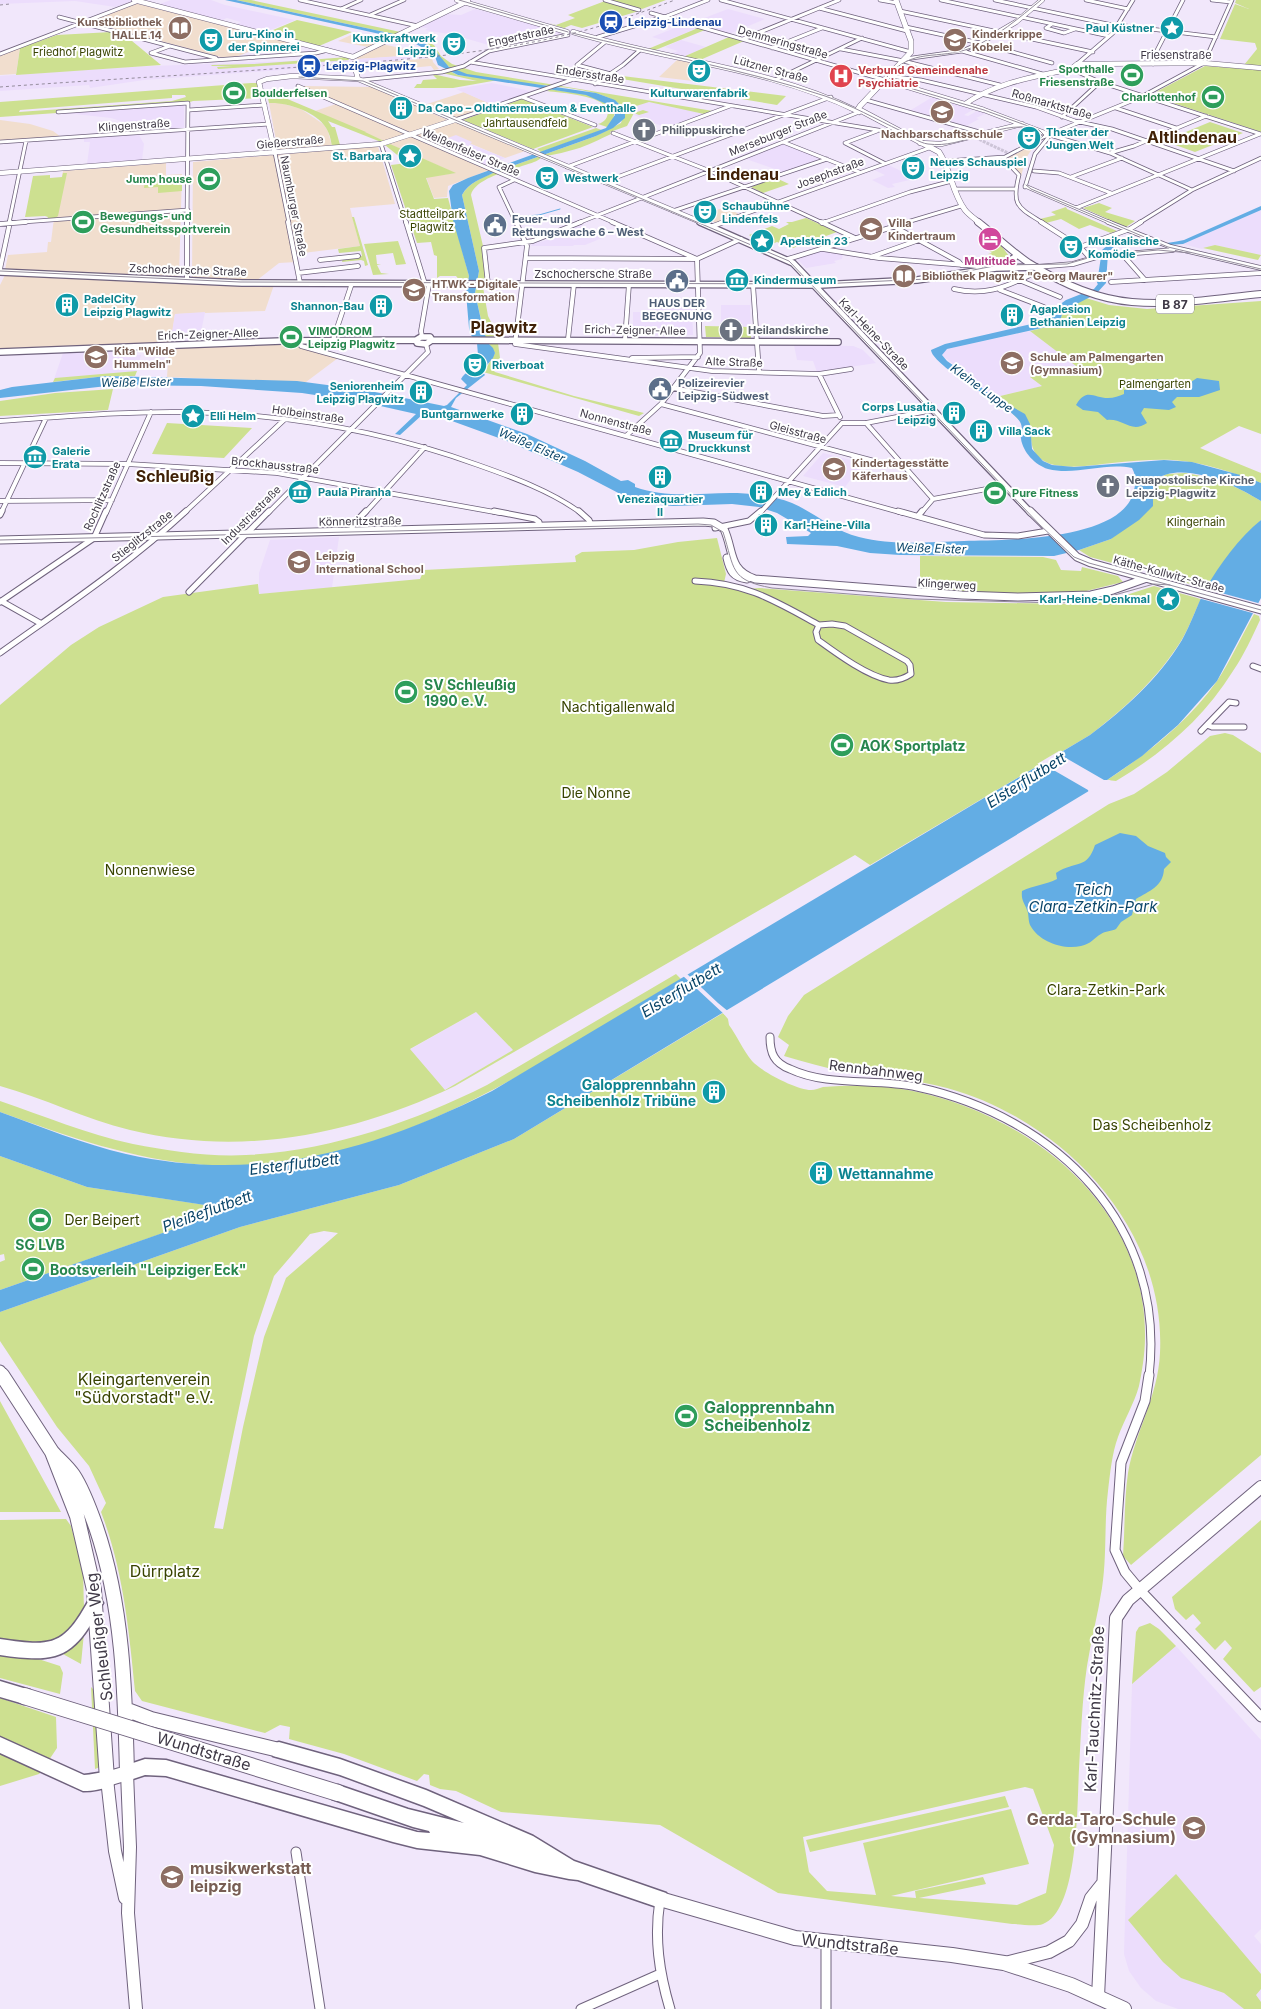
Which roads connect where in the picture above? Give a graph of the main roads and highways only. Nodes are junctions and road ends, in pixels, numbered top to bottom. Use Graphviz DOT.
graph roads {
  1 [pos="896,1"];
  2 [pos="624,46"];
  3 [pos="638,49"];
  4 [pos="775,80"];
  5 [pos="859,109"];
  6 [pos="1022,124"];
  7 [pos="903,133"];
  8 [pos="983,133"];
  9 [pos="929,146"];
  10 [pos="1004,241"];
  11 [pos="1005,264"];
  12 [pos="1030,266"];
  13 [pos="0,270"];
  14 [pos="963,274"];
  15 [pos="187,280"];
  16 [pos="1261,296"];
  17 [pos="698,523"];
  18 [pos="717,527"];
  19 [pos="1050,533"];
  20 [pos="1073,554"];
  21 [pos="0,1371"];
  22 [pos="52,1452"];
  23 [pos="95,1603"];
  24 [pos="0,1647"];
  25 [pos="0,1689"];
  26 [pos="125,1709"];
  27 [pos="0,1745"];
  28 [pos="279,1750"];
  29 [pos="127,1773"];
  30 [pos="107,1778"];
  31 [pos="407,1817"];
  32 [pos="480,1847"];
  33 [pos="576,1872"];
  34 [pos="660,1899"];
  35 [pos="128,1913"];
  36 [pos="1098,2003"];
  37 [pos="136,2009"];
  38 [pos="1124,2009"];
  1 -- 5 [label="main road, Merseburger Straße"];
  2 -- 3 [label="main road, Lützner Straße"];
  4 -- 5 [label="main road, Lützner Straße"];
  5 -- 7 [label="main road, Lützner Straße"];
  5 -- 7 [label="main road, Lützner Straße"];
  6 -- 8 [label="main road"];
  7 -- 9 [label="main road, Lützner Straße"];
  7 -- 9 [label="main road, Lützner Straße"];
  9 -- 10 [label="main road, Lützner Straße / B 87"];
  10 -- 12 [label="main road, B 87"];
  10 -- 12 [label="main road, B 87"];
  11 -- 14 [label="main road, Zschochersche Straße"];
  12 -- 16 [label="main road, B 87"];
  13 -- 15 [label="main road, Zschochersche Straße"];
  17 -- 18 [label="main road"];
  19 -- 20 [label="main road, Karl-Heine-Straße"];
  21 -- 22 [label="main road, Schleußiger Weg"];
  22 -- 23 [label="main road, Schleußiger Weg"];
  22 -- 26 [label="main road, Schleußiger Weg"];
  23 -- 24 [label="highway"];
  23 -- 30 [label="main road, Schleußiger Weg"];
  25 -- 31 [label="highway, Wundtstraße, bridge"];
  26 -- 28 [label="main road"];
  26 -- 29 [label="main road, Schleußiger Weg"];
  27 -- 30 [label="highway"];
  28 -- 33 [label="highway"];
  29 -- 30 [label="main road"];
  29 -- 32 [label="highway"];
  31 -- 32 [label="highway, Wundtstraße"];
  31 -- 33 [label="highway, Wundtstraße"];
  32 -- 33 [label="highway, Wundtstraße"];
  33 -- 34 [label="highway, Wundtstraße"];
  34 -- 36 [label="main road, Wundtstraße"];
  35 -- 37 [label="main road"];
  36 -- 38 [label="main road, Wundtstraße"];
}
